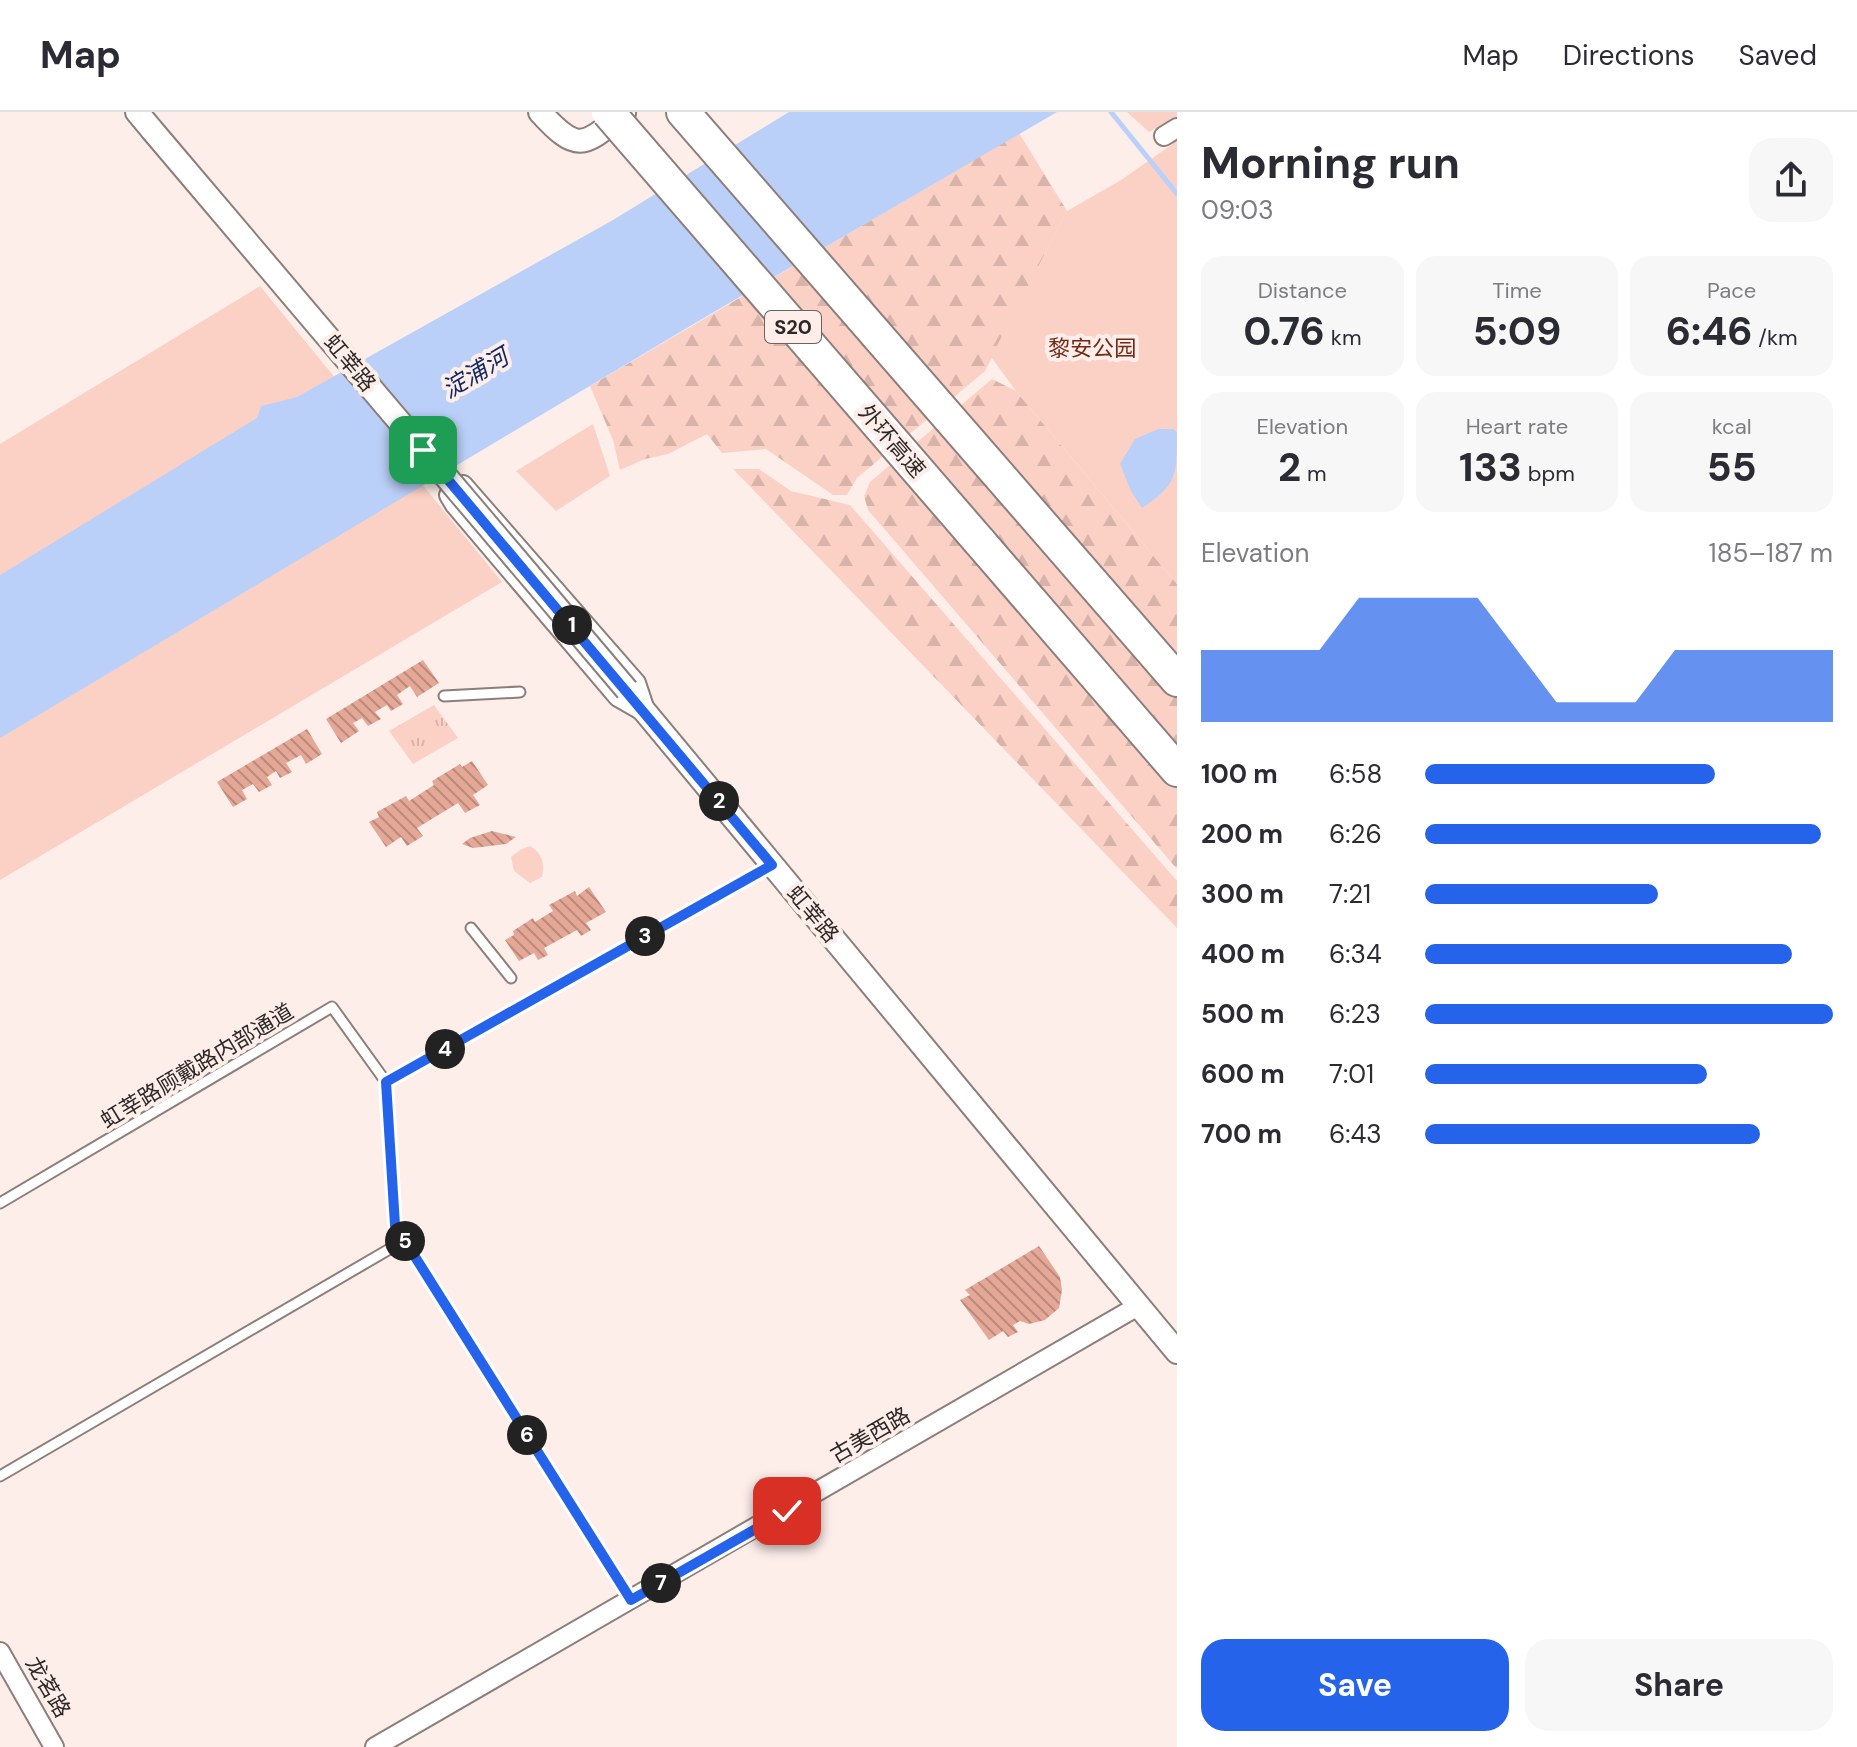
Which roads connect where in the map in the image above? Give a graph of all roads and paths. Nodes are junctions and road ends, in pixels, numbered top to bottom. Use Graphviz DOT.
graph roads {
  1 [pos="137,112"];
  2 [pos="540,112"];
  3 [pos="606,112"];
  4 [pos="625,112"];
  5 [pos="686,115"];
  6 [pos="1177,680"];
  7 [pos="520,692"];
  8 [pos="444,696"];
  9 [pos="646,713"];
  10 [pos="1177,770"];
  11 [pos="772,865"];
  12 [pos="471,928"];
  13 [pos="511,978"];
  14 [pos="389,1078"];
  15 [pos="0,1203"];
  16 [pos="405,1240"];
  17 [pos="1138,1306"];
  18 [pos="1177,1352"];
  19 [pos="0,1476"];
  20 [pos="631,1600"];
  21 [pos="0,1652"];
  22 [pos="54,1747"];
  23 [pos="375,1747"];
  1 -- 9 [label="street, 虹莘路, bridge"];
  2 -- 4 [label="street"];
  3 -- 10 [label="highway, 外环高速 / S20, bridge"];
  5 -- 6 [label="highway, S20"];
  7 -- 8 [label="lane"];
  9 -- 9 [label="street"];
  9 -- 11 [label="street, 虹莘路"];
  11 -- 14 [label="lane"];
  11 -- 17 [label="street, 虹莘路"];
  12 -- 13 [label="lane"];
  14 -- 15 [label="lane, 虹莘路顾戴路内部通道"];
  14 -- 16 [label="lane"];
  16 -- 19 [label="lane"];
  16 -- 20 [label="lane"];
  17 -- 18 [label="street, 虹莘路"];
  17 -- 20 [label="street, 古美西路"];
  20 -- 23 [label="street, 古美西路"];
  21 -- 22 [label="street, 龙茗路"];
}
